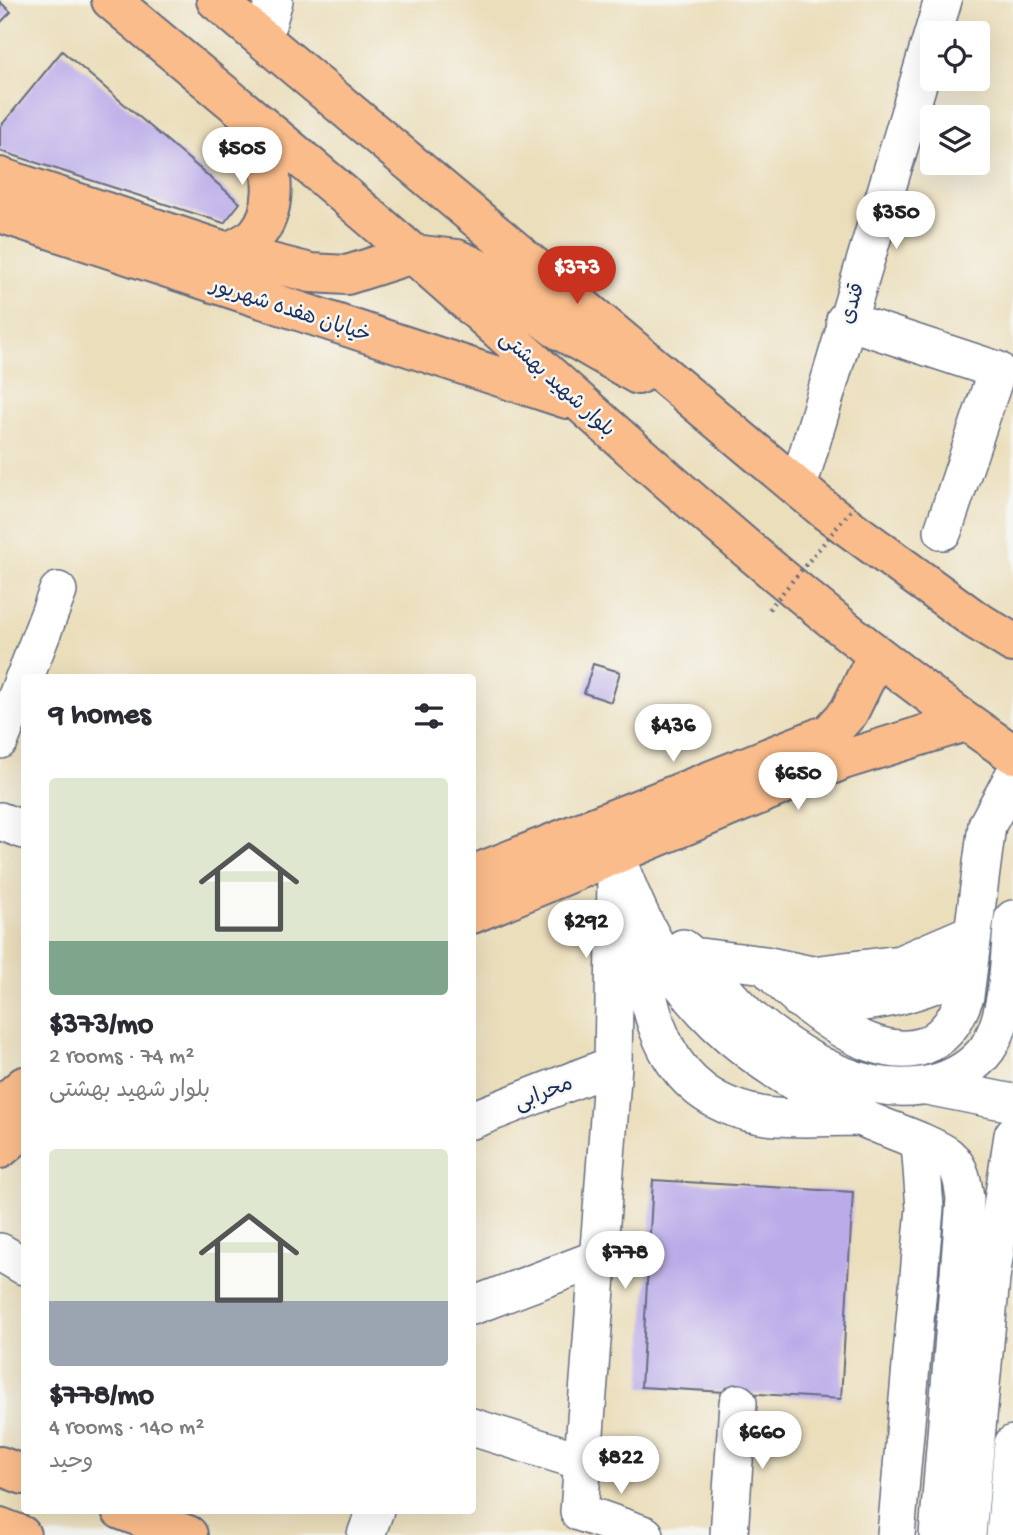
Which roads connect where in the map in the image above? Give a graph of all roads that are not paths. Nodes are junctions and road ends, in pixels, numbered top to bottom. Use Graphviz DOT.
graph roads {
  1 [pos="111,0"];
  2 [pos="216,0"];
  3 [pos="274,0"];
  4 [pos="943,0"];
  5 [pos="263,39"];
  6 [pos="264,128"];
  7 [pos="0,177"];
  8 [pos="0,213"];
  9 [pos="228,252"];
  10 [pos="413,254"];
  11 [pos="845,320"];
  12 [pos="581,404"];
  13 [pos="724,423"];
  14 [pos="798,487"];
  15 [pos="943,531"];
  16 [pos="58,591"];
  17 [pos="1013,643"];
  18 [pos="877,655"];
  19 [pos="22,674"];
  20 [pos="16,688"];
  21 [pos="965,722"];
  22 [pos="0,740"];
  23 [pos="1013,754"];
  24 [pos="1013,777"];
  25 [pos="0,821"];
  26 [pos="21,829"];
  27 [pos="616,856"];
  28 [pos="476,873"];
  29 [pos="476,912"];
  30 [pos="637,914"];
  31 [pos="1013,919"];
  32 [pos="972,933"];
  33 [pos="692,956"];
  34 [pos="765,965"];
  35 [pos="968,971"];
  36 [pos="799,1000"];
  37 [pos="613,1065"];
  38 [pos="926,1086"];
  39 [pos="21,1089"];
  40 [pos="1013,1103"];
  41 [pos="0,1107"];
  42 [pos="476,1117"];
  43 [pos="861,1117"];
  44 [pos="21,1131"];
  45 [pos="1013,1135"];
  46 [pos="920,1143"];
  47 [pos="0,1149"];
  48 [pos="0,1252"];
  49 [pos="599,1258"];
  50 [pos="21,1264"];
  51 [pos="476,1304"];
  52 [pos="738,1403"];
  53 [pos="476,1428"];
  54 [pos="1013,1444"];
  55 [pos="584,1462"];
  56 [pos="0,1466"];
  57 [pos="21,1474"];
  58 [pos="132,1514"];
  59 [pos="374,1514"];
  60 [pos="0,1527"];
  61 [pos="21,1535"];
  62 [pos="188,1535"];
  63 [pos="366,1535"];
  64 [pos="645,1535"];
  65 [pos="729,1535"];
  66 [pos="896,1535"];
  67 [pos="938,1535"];
  68 [pos="967,1535"];
  69 [pos="1005,1535"];
  1 -- 6 [label="main road, بلوار شهید بهشتی"];
  2 -- 5 [label="main road"];
  3 -- 5 [label="street"];
  4 -- 11 [label="street, قندی"];
  5 -- 13 [label="main road"];
  6 -- 9 [label="main road"];
  6 -- 10 [label="main road, بلوار شهید بهشتی"];
  7 -- 9 [label="main road, خیابان هفده شهریور"];
  8 -- 12 [label="main road, خیابان هفده شهریور"];
  9 -- 10 [label="main road, خیابان هفده شهریور"];
  10 -- 12 [label="main road, بلوار شهید بهشتی"];
  10 -- 13 [label="main road"];
  11 -- 14 [label="street, قندی"];
  11 -- 15 [label="street"];
  12 -- 18 [label="main road, بلوار شهید بهشتی"];
  13 -- 14 [label="main road"];
  14 -- 17 [label="main road"];
  16 -- 19 [label="street"];
  18 -- 21 [label="main road, بلوار شهید بهشتی"];
  18 -- 28 [label="main road"];
  20 -- 22 [label="street"];
  21 -- 23 [label="main road, بلوار شهید بهشتی"];
  21 -- 27 [label="main road"];
  24 -- 32 [label="street"];
  25 -- 26 [label="street"];
  27 -- 29 [label="main road"];
  27 -- 30 [label="street"];
  27 -- 37 [label="street"];
  30 -- 33 [label="street"];
  30 -- 43 [label="street"];
  30 -- 43 [label="street"];
  31 -- 38 [label="street"];
  32 -- 34 [label="street"];
  32 -- 35 [label="street"];
  33 -- 34 [label="street"];
  33 -- 38 [label="street"];
  34 -- 36 [label="street"];
  35 -- 36 [label="street"];
  35 -- 36 [label="street"];
  37 -- 42 [label="street, محرابی"];
  37 -- 49 [label="street"];
  38 -- 40 [label="street"];
  39 -- 41 [label="main road"];
  43 -- 46 [label="street"];
  44 -- 47 [label="main road"];
  45 -- 68 [label="street"];
  46 -- 66 [label="street"];
  46 -- 67 [label="street"];
  48 -- 50 [label="street"];
  49 -- 51 [label="street"];
  49 -- 55 [label="street"];
  52 -- 65 [label="street"];
  53 -- 55 [label="street"];
  54 -- 69 [label="street"];
  55 -- 64 [label="street"];
  56 -- 57 [label="main road"];
  58 -- 62 [label="main road"];
  59 -- 63 [label="street"];
  60 -- 61 [label="main road"];
}
